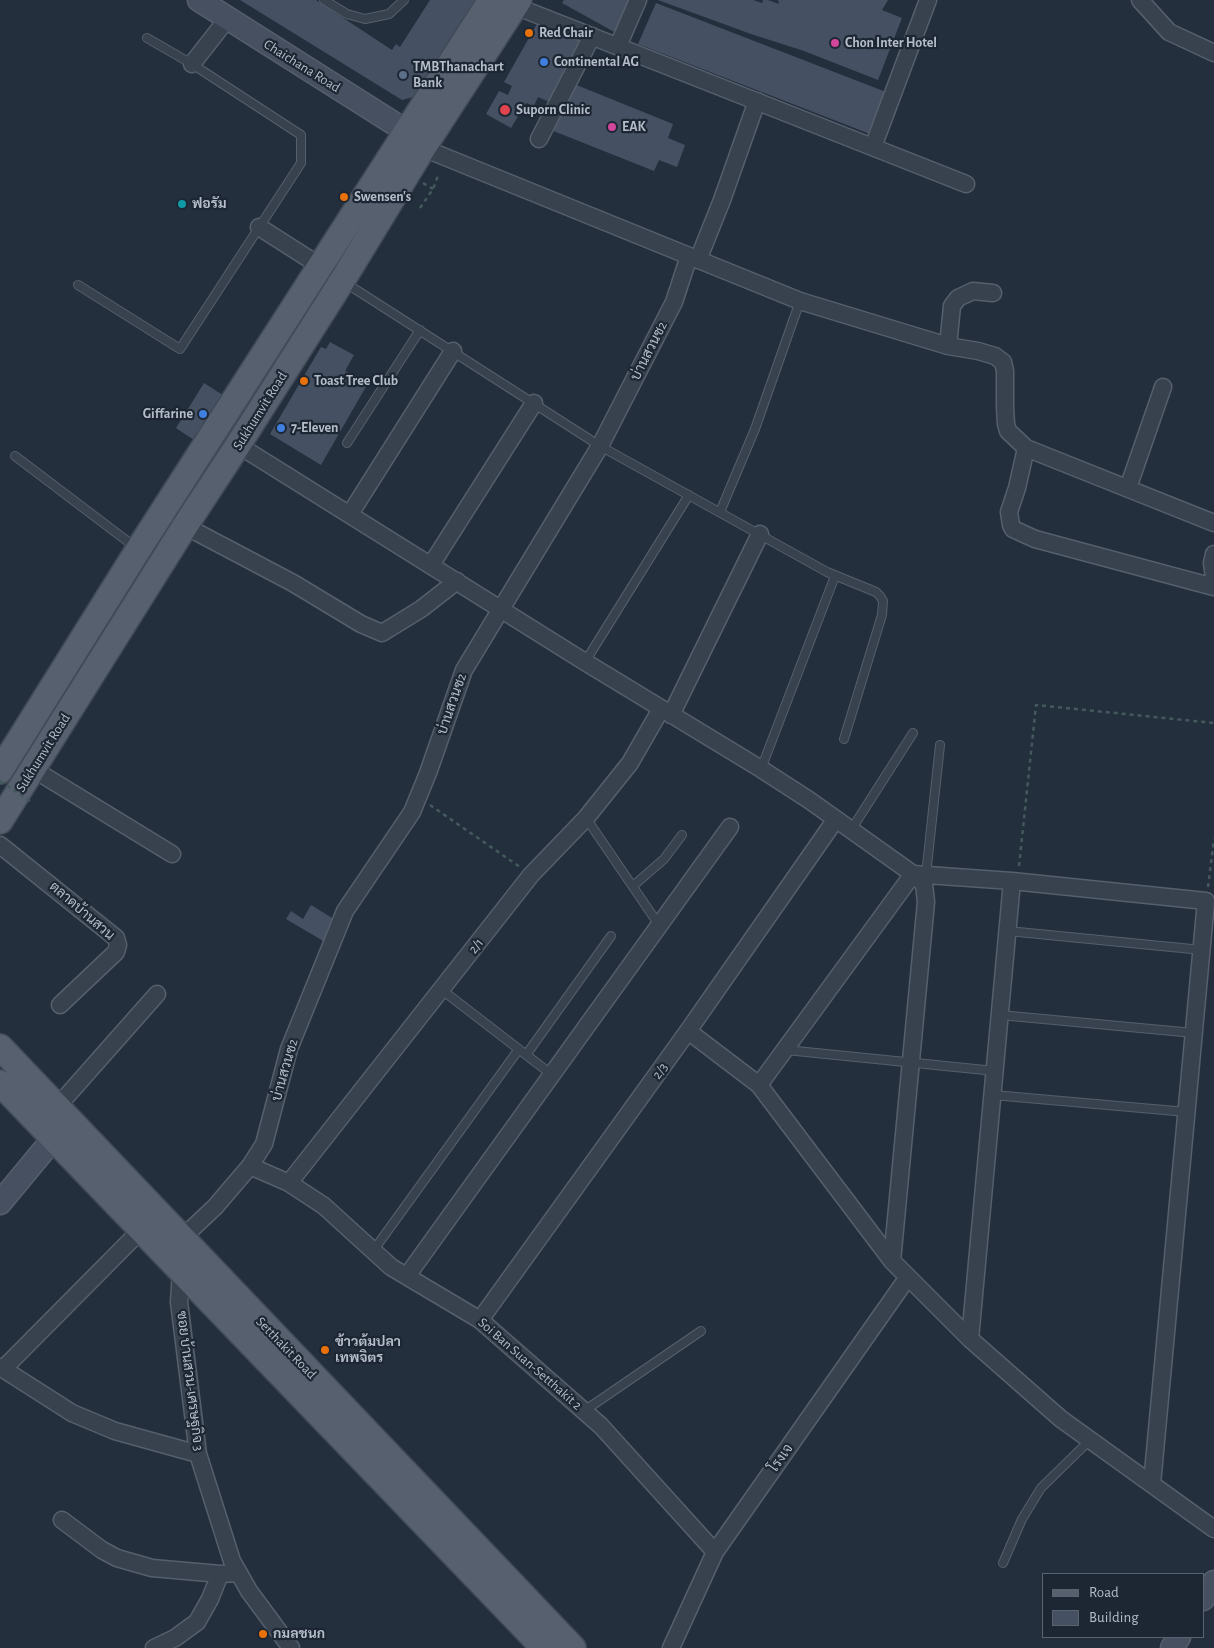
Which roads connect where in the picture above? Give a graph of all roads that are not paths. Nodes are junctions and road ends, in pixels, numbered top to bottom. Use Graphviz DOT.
graph roads {
  1 [pos="199,0"];
  2 [pos="324,0"];
  3 [pos="404,0"];
  4 [pos="491,0"];
  5 [pos="638,0"];
  6 [pos="928,0"];
  7 [pos="1140,0"];
  8 [pos="517,3"];
  9 [pos="228,18"];
  10 [pos="592,36"];
  11 [pos="147,38"];
  12 [pos="618,46"];
  13 [pos="1214,53"];
  14 [pos="192,64"];
  15 [pos="758,101"];
  16 [pos="415,139"];
  17 [pos="539,139"];
  18 [pos="873,147"];
  19 [pos="966,184"];
  20 [pos="259,227"];
  21 [pos="693,258"];
  22 [pos="320,266"];
  23 [pos="342,281"];
  24 [pos="78,285"];
  25 [pos="993,293"];
  26 [pos="800,301"];
  27 [pos="420,330"];
  28 [pos="948,346"];
  29 [pos="453,352"];
  30 [pos="1163,387"];
  31 [pos="534,403"];
  32 [pos="347,443"];
  33 [pos="238,445"];
  34 [pos="600,446"];
  35 [pos="1026,448"];
  36 [pos="15,456"];
  37 [pos="1128,488"];
  38 [pos="689,495"];
  39 [pos="720,512"];
  40 [pos="350,514"];
  41 [pos="1214,523"];
  42 [pos="185,526"];
  43 [pos="760,534"];
  44 [pos="138,550"];
  45 [pos="1214,554"];
  46 [pos="431,565"];
  47 [pos="836,576"];
  48 [pos="1214,578"];
  49 [pos="457,581"];
  50 [pos="1214,587"];
  51 [pos="500,609"];
  52 [pos="585,662"];
  53 [pos="666,712"];
  54 [pos="913,733"];
  55 [pos="844,739"];
  56 [pos="940,745"];
  57 [pos="33,769"];
  58 [pos="761,770"];
  59 [pos="0,771"];
  60 [pos="586,818"];
  61 [pos="836,820"];
  62 [pos="0,821"];
  63 [pos="730,827"];
  64 [pos="851,830"];
  65 [pos="682,835"];
  66 [pos="0,845"];
  67 [pos="172,854"];
  68 [pos="919,874"];
  69 [pos="1015,881"];
  70 [pos="633,886"];
  71 [pos="659,925"];
  72 [pos="1008,930"];
  73 [pos="611,936"];
  74 [pos="1202,950"];
  75 [pos="442,990"];
  76 [pos="157,994"];
  77 [pos="60,1005"];
  78 [pos="1000,1015"];
  79 [pos="688,1032"];
  80 [pos="1194,1032"];
  81 [pos="0,1048"];
  82 [pos="519,1049"];
  83 [pos="784,1050"];
  84 [pos="526,1055"];
  85 [pos="911,1064"];
  86 [pos="995,1072"];
  87 [pos="552,1074"];
  88 [pos="759,1085"];
  89 [pos="2,1088"];
  90 [pos="993,1096"];
  91 [pos="57,1107"];
  92 [pos="1187,1112"];
  93 [pos="53,1139"];
  94 [pos="250,1166"];
  95 [pos="288,1183"];
  96 [pos="0,1203"];
  97 [pos="140,1230"];
  98 [pos="182,1238"];
  99 [pos="373,1251"];
  100 [pos="892,1261"];
  101 [pos="180,1272"];
  102 [pos="407,1276"];
  103 [pos="908,1277"];
  104 [pos="480,1320"];
  105 [pos="701,1331"];
  106 [pos="970,1339"];
  107 [pos="2,1368"];
  108 [pos="584,1411"];
  109 [pos="1090,1440"];
  110 [pos="198,1454"];
  111 [pos="1152,1484"];
  112 [pos="62,1520"];
  113 [pos="1214,1529"];
  114 [pos="715,1552"];
  115 [pos="1003,1563"];
  116 [pos="239,1573"];
  117 [pos="220,1574"];
  118 [pos="1214,1582"];
  119 [pos="1204,1597"];
  120 [pos="154,1648"];
  121 [pos="291,1648"];
  122 [pos="544,1648"];
  123 [pos="573,1648"];
  124 [pos="672,1648"];
  1 -- 9 [label="street, Chaichana Road"];
  2 -- 3 [label="lane"];
  4 -- 16 [label="main road, Sukhumvit Road"];
  5 -- 12 [label="street"];
  6 -- 18 [label="street"];
  7 -- 13 [label="street"];
  8 -- 10 [label="street"];
  8 -- 16 [label="main road, Sukhumvit Road"];
  9 -- 14 [label="street"];
  9 -- 16 [label="street, Chaichana Road"];
  10 -- 12 [label="street"];
  10 -- 17 [label="street"];
  11 -- 14 [label="lane"];
  12 -- 15 [label="street"];
  14 -- 20 [label="lane"];
  15 -- 18 [label="street"];
  15 -- 21 [label="street, บ่านสวนซ2"];
  16 -- 21 [label="street"];
  16 -- 22 [label="main road, Sukhumvit Road"];
  16 -- 23 [label="main road, Sukhumvit Road"];
  18 -- 19 [label="street"];
  20 -- 22 [label="street"];
  20 -- 24 [label="lane"];
  21 -- 26 [label="street"];
  21 -- 34 [label="street, บ่านสวนซ2"];
  22 -- 44 [label="main road, Sukhumvit Road"];
  23 -- 27 [label="lane"];
  23 -- 33 [label="main road, Sukhumvit Road"];
  25 -- 28 [label="street"];
  26 -- 28 [label="street"];
  26 -- 39 [label="lane"];
  27 -- 29 [label="lane"];
  27 -- 32 [label="lane"];
  28 -- 35 [label="street"];
  29 -- 31 [label="lane"];
  29 -- 40 [label="street"];
  30 -- 37 [label="street"];
  31 -- 34 [label="lane"];
  31 -- 46 [label="street"];
  33 -- 40 [label="street"];
  33 -- 42 [label="main road, Sukhumvit Road"];
  34 -- 38 [label="lane"];
  34 -- 51 [label="street, บ่านสวนซ2"];
  35 -- 37 [label="street"];
  35 -- 50 [label="street"];
  36 -- 44 [label="lane"];
  37 -- 41 [label="street"];
  38 -- 39 [label="lane"];
  38 -- 52 [label="lane"];
  39 -- 43 [label="lane"];
  40 -- 46 [label="street"];
  42 -- 49 [label="street"];
  42 -- 57 [label="main road, Sukhumvit Road"];
  43 -- 47 [label="lane"];
  43 -- 53 [label="street, 2/1"];
  44 -- 59 [label="main road, Sukhumvit Road"];
  45 -- 48 [label="street"];
  46 -- 49 [label="street"];
  47 -- 55 [label="lane"];
  47 -- 58 [label="lane"];
  49 -- 51 [label="street"];
  51 -- 52 [label="street"];
  51 -- 94 [label="street, บ่านสวนซ2"];
  52 -- 53 [label="street"];
  53 -- 58 [label="street"];
  53 -- 60 [label="street, 2/1"];
  54 -- 64 [label="lane"];
  56 -- 68 [label="lane"];
  57 -- 62 [label="main road, Sukhumvit Road"];
  57 -- 67 [label="street"];
  58 -- 61 [label="street"];
  60 -- 70 [label="lane"];
  60 -- 75 [label="street, 2/1"];
  61 -- 64 [label="street"];
  61 -- 79 [label="street, 2/3"];
  63 -- 71 [label="street"];
  64 -- 68 [label="street"];
  65 -- 70 [label="lane"];
  66 -- 77 [label="street, ตลาดบ้านสวน"];
  68 -- 69 [label="street"];
  68 -- 83 [label="street"];
  68 -- 85 [label="street"];
  69 -- 72 [label="street"];
  69 -- 74 [label="street"];
  70 -- 71 [label="lane"];
  71 -- 87 [label="street"];
  72 -- 74 [label="lane"];
  72 -- 78 [label="street"];
  73 -- 84 [label="lane"];
  74 -- 80 [label="street"];
  75 -- 82 [label="lane"];
  75 -- 95 [label="street, 2/1"];
  76 -- 91 [label="street"];
  78 -- 80 [label="lane"];
  78 -- 86 [label="street"];
  79 -- 88 [label="street"];
  79 -- 104 [label="street, 2/3"];
  80 -- 92 [label="street"];
  81 -- 91 [label="main road, Setthakit Road"];
  82 -- 84 [label="lane"];
  82 -- 99 [label="lane"];
  83 -- 85 [label="lane"];
  83 -- 88 [label="street"];
  84 -- 87 [label="lane"];
  85 -- 86 [label="lane"];
  85 -- 100 [label="street"];
  86 -- 90 [label="street"];
  87 -- 102 [label="street"];
  88 -- 100 [label="street"];
  89 -- 93 [label="main road, Setthakit Road"];
  90 -- 92 [label="lane"];
  90 -- 106 [label="street"];
  91 -- 98 [label="main road, Setthakit Road"];
  92 -- 111 [label="street"];
  93 -- 96 [label="street"];
  93 -- 97 [label="main road, Setthakit Road"];
  94 -- 95 [label="street, Soi Ban Suan-Setthakit 2"];
  94 -- 98 [label="street"];
  95 -- 99 [label="street, Soi Ban Suan-Setthakit 2"];
  97 -- 101 [label="main road, Setthakit Road"];
  97 -- 107 [label="street"];
  98 -- 123 [label="main road, Setthakit Road"];
  99 -- 102 [label="street, Soi Ban Suan-Setthakit 2"];
  100 -- 103 [label="street"];
  101 -- 110 [label="street, ซอย บ้านสวน-เศรษฐกิจ 3"];
  101 -- 122 [label="main road, Setthakit Road"];
  102 -- 104 [label="street, Soi Ban Suan-Setthakit 2"];
  103 -- 106 [label="street"];
  103 -- 114 [label="street, โรงเจ"];
  104 -- 108 [label="street, Soi Ban Suan-Setthakit 2"];
  105 -- 108 [label="lane"];
  106 -- 109 [label="street"];
  107 -- 110 [label="street"];
  108 -- 114 [label="street, Soi Ban Suan-Setthakit 2"];
  109 -- 111 [label="street"];
  109 -- 115 [label="lane"];
  110 -- 116 [label="street, ซอย บ้านสวน-เศรษฐกิจ 3"];
  111 -- 113 [label="street"];
  112 -- 117 [label="street"];
  114 -- 124 [label="street, โรงเจ"];
  116 -- 117 [label="street"];
  116 -- 121 [label="street, ซอย บ้านสวน-เศรษฐกิจ 3"];
  117 -- 120 [label="street"];
  118 -- 119 [label="street"];
}
